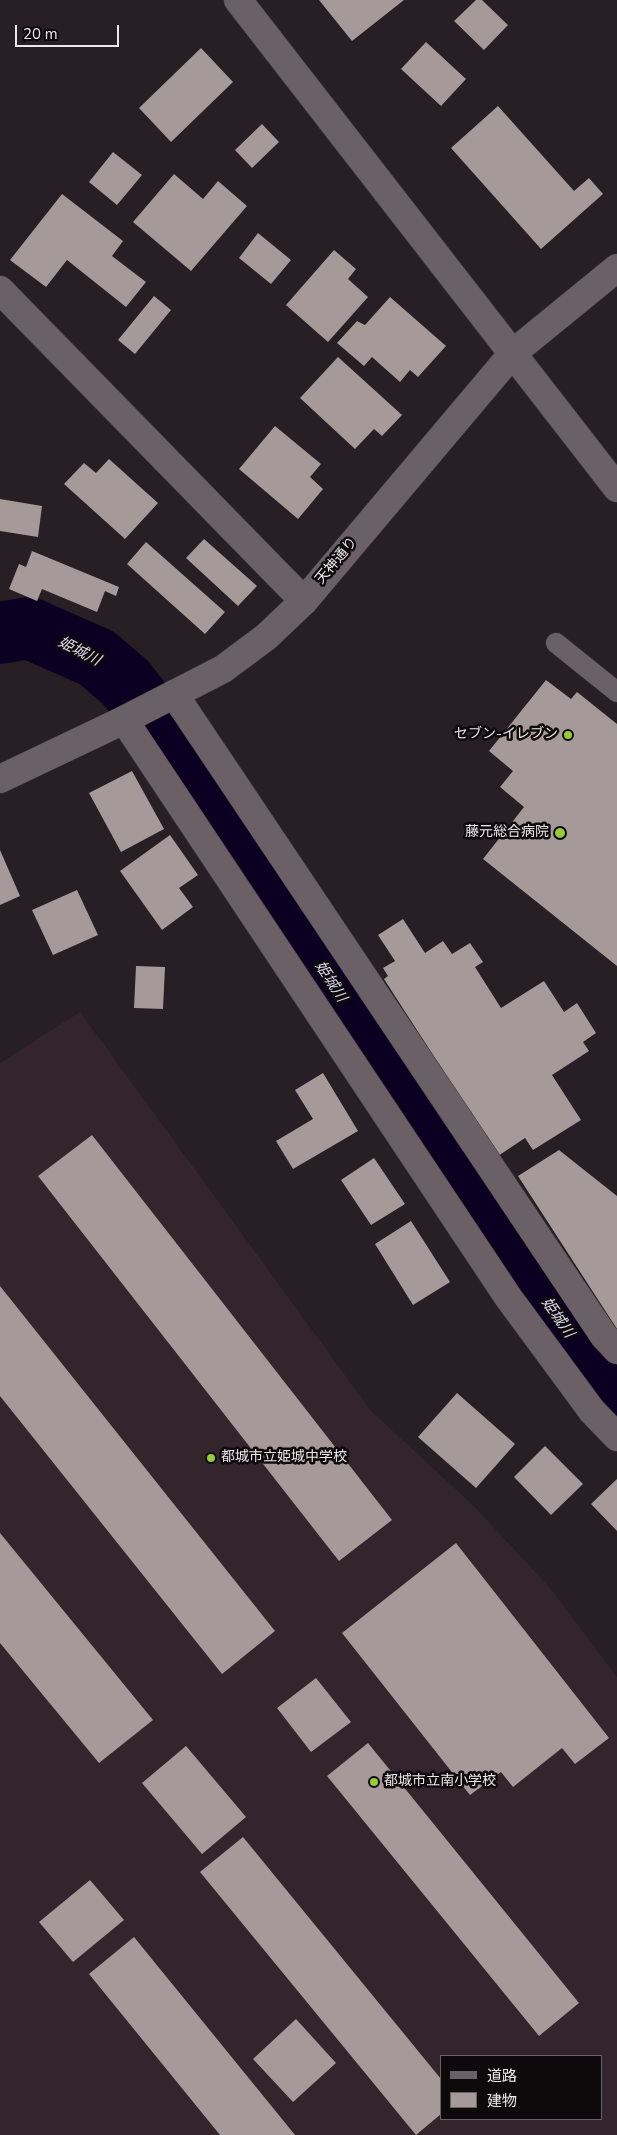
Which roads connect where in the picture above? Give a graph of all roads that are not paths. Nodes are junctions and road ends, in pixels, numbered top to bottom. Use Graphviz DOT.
graph roads {
  1 [pos="238,0"];
  2 [pos="617,268"];
  3 [pos="0,290"];
  4 [pos="513,353"];
  5 [pos="617,488"];
  6 [pos="304,601"];
  7 [pos="556,643"];
  8 [pos="617,692"];
  9 [pos="171,696"];
  10 [pos="124,720"];
  11 [pos="0,779"];
  12 [pos="617,1350"];
  13 [pos="617,1437"];
  1 -- 4 [label="street"];
  2 -- 4 [label="street, 天神通り"];
  3 -- 6 [label="street"];
  4 -- 5 [label="street"];
  4 -- 6 [label="street, 天神通り"];
  6 -- 9 [label="street, 天神通り"];
  7 -- 8 [label="lane"];
  9 -- 10 [label="street, 天神通り"];
  9 -- 12 [label="street"];
  10 -- 11 [label="street, 天神通り"];
  10 -- 13 [label="street"];
}
